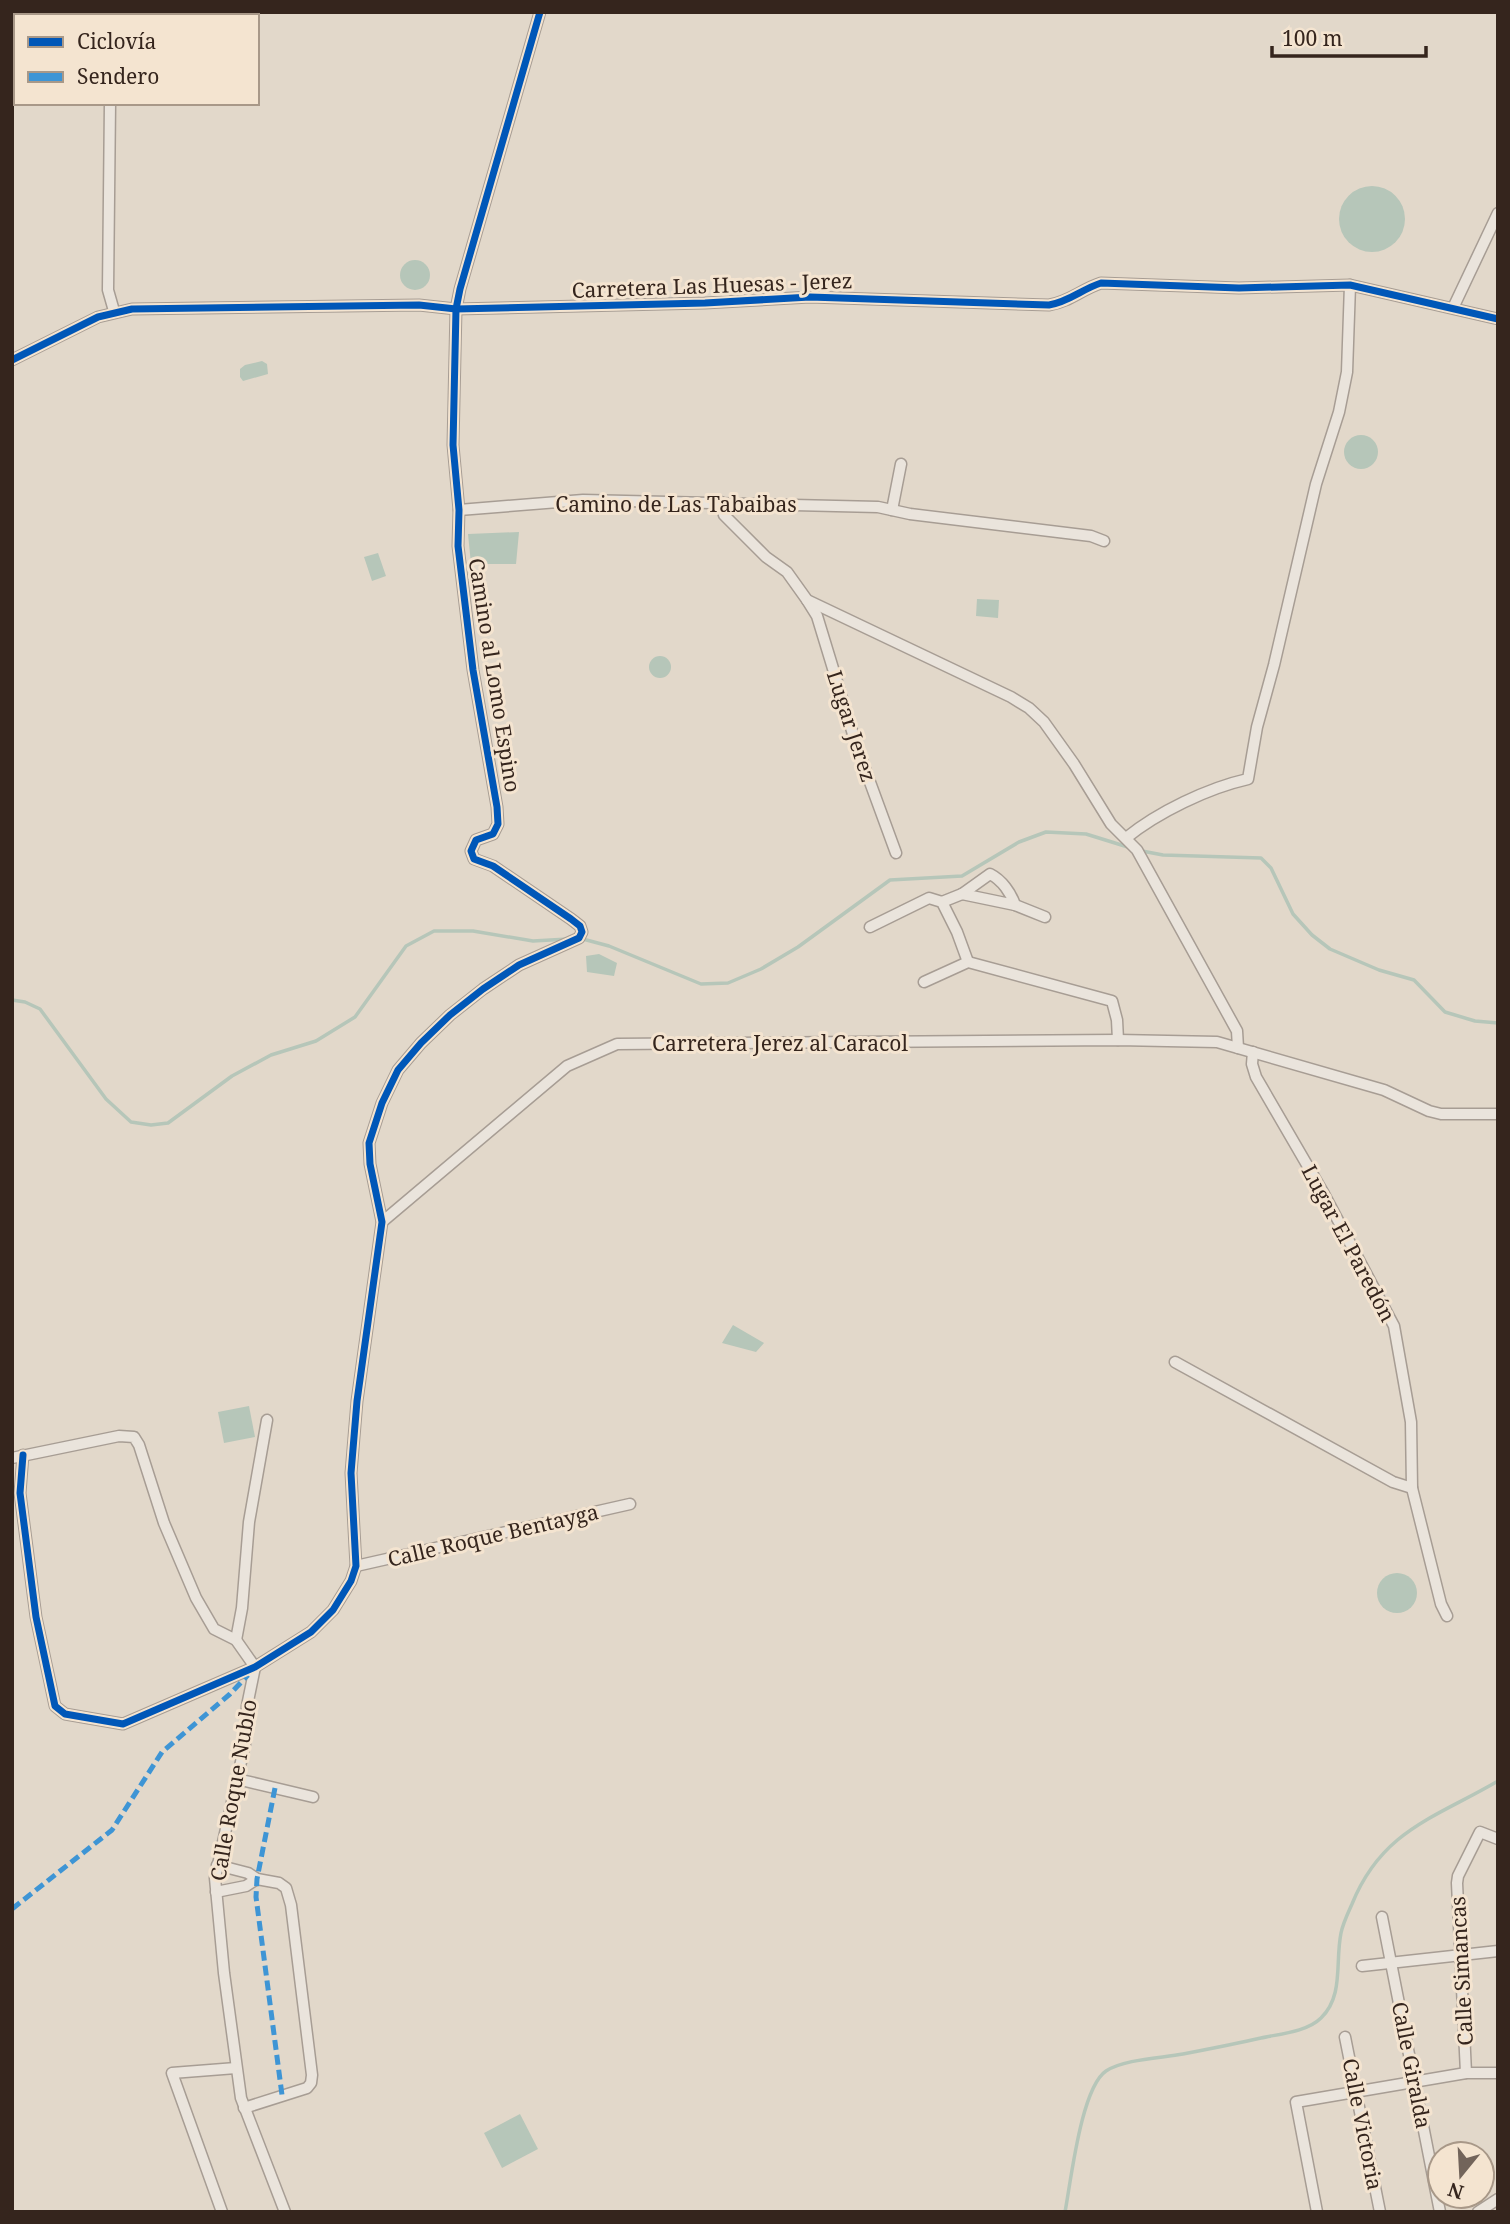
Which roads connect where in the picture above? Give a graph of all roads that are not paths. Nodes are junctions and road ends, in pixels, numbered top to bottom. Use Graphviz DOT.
graph roads {
  1 [pos="540,12"];
  2 [pos="110,105"];
  3 [pos="1498,213"];
  4 [pos="1350,285"];
  5 [pos="1453,308"];
  6 [pos="456,309"];
  7 [pos="114,311"];
  8 [pos="1498,319"];
  9 [pos="12,360"];
  10 [pos="901,464"];
  11 [pos="721,502"];
  12 [pos="459,510"];
  13 [pos="892,510"];
  14 [pos="1104,541"];
  15 [pos="807,600"];
  16 [pos="1126,838"];
  17 [pos="896,853"];
  18 [pos="962,894"];
  19 [pos="942,902"];
  20 [pos="1015,905"];
  21 [pos="1045,917"];
  22 [pos="870,927"];
  23 [pos="968,962"];
  24 [pos="924,982"];
  25 [pos="1118,1040"];
  26 [pos="1238,1048"];
  27 [pos="1254,1052"];
  28 [pos="1498,1114"];
  29 [pos="382,1222"];
  30 [pos="1175,1362"];
  31 [pos="267,1420"];
  32 [pos="18,1456"];
  33 [pos="1412,1488"];
  34 [pos="629,1504"];
  35 [pos="356,1566"];
  36 [pos="1447,1616"];
  37 [pos="236,1640"];
  38 [pos="255,1667"];
  39 [pos="237,1779"];
  40 [pos="313,1797"];
  41 [pos="1498,1839"];
  42 [pos="217,1866"];
  43 [pos="257,1879"];
  44 [pos="216,1892"];
  45 [pos="1382,1917"];
  46 [pos="1498,1951"];
  47 [pos="1461,1956"];
  48 [pos="1391,1963"];
  49 [pos="1362,1966"];
  50 [pos="1345,2037"];
  51 [pos="236,2068"];
  52 [pos="1466,2073"];
  53 [pos="1498,2073"];
  54 [pos="1415,2080"];
  55 [pos="1356,2091"];
  56 [pos="244,2108"];
  57 [pos="1498,2199"];
  58 [pos="222,2212"];
  59 [pos="285,2212"];
  60 [pos="1317,2212"];
  61 [pos="1380,2212"];
  62 [pos="1440,2212"];
  63 [pos="1478,2212"];
  1 -- 6 [label="street, Camino al Lomo Espino"];
  2 -- 7 [label="street"];
  3 -- 5 [label="street"];
  4 -- 5 [label="street, Carretera Las Huesas - Jerez"];
  4 -- 6 [label="street, Carretera Las Huesas - Jerez"];
  4 -- 16 [label="street"];
  5 -- 8 [label="street, Carretera Las Huesas - Jerez"];
  6 -- 7 [label="street, Carretera Las Huesas - Jerez"];
  6 -- 12 [label="street, Camino al Lomo Espino"];
  7 -- 9 [label="street, Carretera Las Huesas - Jerez"];
  10 -- 13 [label="street"];
  11 -- 12 [label="street, Camino de Las Tabaibas"];
  11 -- 13 [label="street, Camino de Las Tabaibas"];
  11 -- 15 [label="street, Lugar Jerez"];
  12 -- 29 [label="street, Camino al Lomo Espino"];
  13 -- 14 [label="street, Camino de Las Tabaibas"];
  15 -- 16 [label="street"];
  15 -- 17 [label="street, Lugar Jerez"];
  16 -- 26 [label="street"];
  18 -- 19 [label="street"];
  18 -- 20 [label="street"];
  18 -- 20 [label="street"];
  19 -- 22 [label="street"];
  19 -- 23 [label="street"];
  20 -- 21 [label="street"];
  23 -- 24 [label="street"];
  23 -- 25 [label="street"];
  25 -- 26 [label="street, Carretera Jerez al Caracol"];
  25 -- 29 [label="street, Carretera Jerez al Caracol"];
  26 -- 27 [label="street, Carretera Jerez al Caracol"];
  27 -- 28 [label="street, Carretera Jerez al Caracol"];
  27 -- 33 [label="street, Lugar El Paredón"];
  29 -- 35 [label="street"];
  30 -- 33 [label="street"];
  31 -- 37 [label="street"];
  32 -- 37 [label="street"];
  32 -- 38 [label="street"];
  33 -- 36 [label="street, Lugar El Paredón"];
  34 -- 35 [label="street, Calle Roque Bentayga"];
  35 -- 38 [label="street"];
  37 -- 38 [label="street"];
  38 -- 39 [label="street, Calle Roque Nublo"];
  39 -- 40 [label="street"];
  39 -- 42 [label="street, Calle Roque Nublo"];
  41 -- 47 [label="street, Calle Simancas"];
  42 -- 43 [label="street"];
  42 -- 44 [label="street, Calle Roque Nublo"];
  43 -- 44 [label="street"];
  43 -- 56 [label="street"];
  44 -- 51 [label="street, Calle Roque Nublo"];
  45 -- 48 [label="street, Calle Giralda"];
  46 -- 47 [label="street"];
  47 -- 48 [label="street"];
  47 -- 52 [label="street, Calle Simancas"];
  48 -- 49 [label="street"];
  48 -- 54 [label="street, Calle Giralda"];
  50 -- 55 [label="street, Calle Victoria"];
  51 -- 56 [label="street, Calle Roque Nublo"];
  51 -- 58 [label="street"];
  52 -- 53 [label="street"];
  52 -- 54 [label="street"];
  54 -- 55 [label="street"];
  54 -- 62 [label="street, Calle Giralda"];
  55 -- 60 [label="street"];
  55 -- 61 [label="street, Calle Victoria"];
  56 -- 59 [label="street, Calle Roque Nublo"];
  57 -- 63 [label="street"];
}
